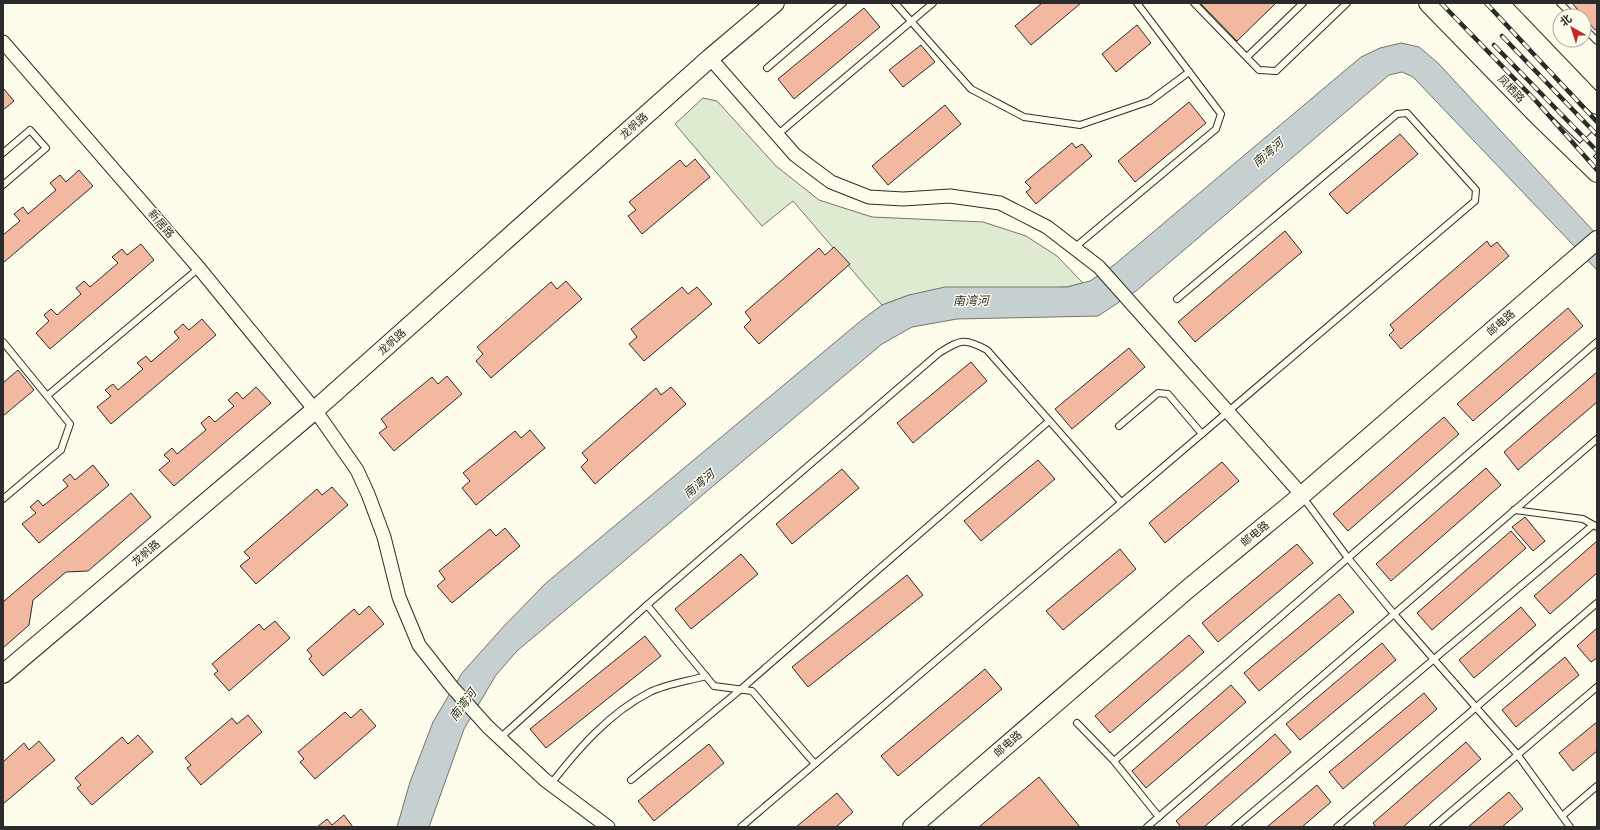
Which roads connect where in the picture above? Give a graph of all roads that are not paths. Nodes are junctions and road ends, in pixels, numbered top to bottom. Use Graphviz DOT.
graph roads {
  1 [pos="775,3"];
  2 [pos="843,3"];
  3 [pos="895,3"];
  4 [pos="933,3"];
  5 [pos="1137,3"];
  6 [pos="1194,3"];
  7 [pos="1303,3"];
  8 [pos="1346,3"];
  9 [pos="1428,3"];
  10 [pos="1499,3"];
  11 [pos="910,22"];
  12 [pos="3,42"];
  13 [pos="1247,57"];
  14 [pos="710,58"];
  15 [pos="767,68"];
  16 [pos="1189,72"];
  17 [pos="1597,105"];
  18 [pos="777,135"];
  19 [pos="1597,140"];
  20 [pos="3,153"];
  21 [pos="1580,156"];
  22 [pos="1597,173"];
  23 [pos="3,185"];
  24 [pos="1597,240"];
  25 [pos="1074,248"];
  26 [pos="199,268"];
  27 [pos="1176,299"];
  28 [pos="3,342"];
  29 [pos="1597,342"];
  30 [pos="48,395"];
  31 [pos="315,410"];
  32 [pos="1227,412"];
  33 [pos="1049,421"];
  34 [pos="1119,426"];
  35 [pos="1202,434"];
  36 [pos="1597,439"];
  37 [pos="1302,495"];
  38 [pos="3,499"];
  39 [pos="1122,502"];
  40 [pos="1514,510"];
  41 [pos="1595,526"];
  42 [pos="1348,558"];
  43 [pos="1597,603"];
  44 [pos="647,605"];
  45 [pos="1394,614"];
  46 [pos="1434,659"];
  47 [pos="3,674"];
  48 [pos="706,676"];
  49 [pos="1597,687"];
  50 [pos="740,690"];
  51 [pos="1476,707"];
  52 [pos="1077,723"];
  53 [pos="500,738"];
  54 [pos="1517,754"];
  55 [pos="1114,761"];
  56 [pos="815,764"];
  57 [pos="631,780"];
  58 [pos="550,784"];
  59 [pos="1597,786"];
  60 [pos="1159,816"];
  61 [pos="1562,816"];
  62 [pos="608,827"];
  63 [pos="741,827"];
  64 [pos="912,827"];
  65 [pos="1147,827"];
  66 [pos="1235,827"];
  67 [pos="1337,827"];
  68 [pos="1433,827"];
  69 [pos="1570,827"];
  1 -- 14 [label="street, 龙帆路"];
  2 -- 15 [label="lane"];
  3 -- 11 [label="lane"];
  4 -- 11 [label="lane"];
  5 -- 16 [label="lane"];
  6 -- 13 [label="lane"];
  7 -- 13 [label="lane"];
  8 -- 13 [label="lane"];
  9 -- 21 [label="street, 凤栖路"];
  10 -- 17 [label="street"];
  11 -- 16 [label="lane"];
  11 -- 18 [label="lane"];
  12 -- 26 [label="street, 新居路"];
  14 -- 18 [label="street"];
  14 -- 31 [label="street, 龙帆路"];
  16 -- 25 [label="lane"];
  18 -- 25 [label="street"];
  19 -- 21 [label="street"];
  20 -- 23 [label="lane"];
  21 -- 22 [label="street, 凤栖路"];
  24 -- 37 [label="street, 邮电路"];
  25 -- 32 [label="street"];
  26 -- 30 [label="lane"];
  26 -- 31 [label="street, 新居路"];
  27 -- 32 [label="lane"];
  28 -- 30 [label="lane"];
  29 -- 42 [label="lane"];
  30 -- 38 [label="lane"];
  31 -- 47 [label="street, 龙帆路"];
  31 -- 53 [label="street, 新居路"];
  32 -- 35 [label="lane"];
  32 -- 37 [label="street"];
  33 -- 39 [label="lane"];
  33 -- 44 [label="lane"];
  33 -- 50 [label="lane"];
  34 -- 35 [label="lane"];
  35 -- 39 [label="lane"];
  36 -- 40 [label="lane"];
  37 -- 42 [label="lane"];
  37 -- 64 [label="street, 邮电路"];
  39 -- 56 [label="lane"];
  40 -- 41 [label="lane"];
  40 -- 45 [label="lane"];
  41 -- 46 [label="lane"];
  42 -- 45 [label="lane"];
  42 -- 55 [label="lane"];
  43 -- 51 [label="lane"];
  44 -- 48 [label="lane"];
  44 -- 53 [label="lane"];
  45 -- 46 [label="lane"];
  45 -- 60 [label="lane"];
  46 -- 51 [label="lane"];
  46 -- 66 [label="lane"];
  48 -- 50 [label="lane"];
  48 -- 58 [label="lane"];
  49 -- 54 [label="lane"];
  50 -- 56 [label="lane"];
  50 -- 57 [label="lane"];
  51 -- 54 [label="lane"];
  51 -- 67 [label="lane"];
  52 -- 55 [label="lane"];
  53 -- 58 [label="street, 新居路"];
  54 -- 61 [label="lane"];
  54 -- 68 [label="lane"];
  55 -- 60 [label="lane"];
  56 -- 63 [label="lane"];
  58 -- 62 [label="street, 新居路"];
  59 -- 61 [label="lane"];
  60 -- 65 [label="lane"];
  61 -- 69 [label="lane"];
}
